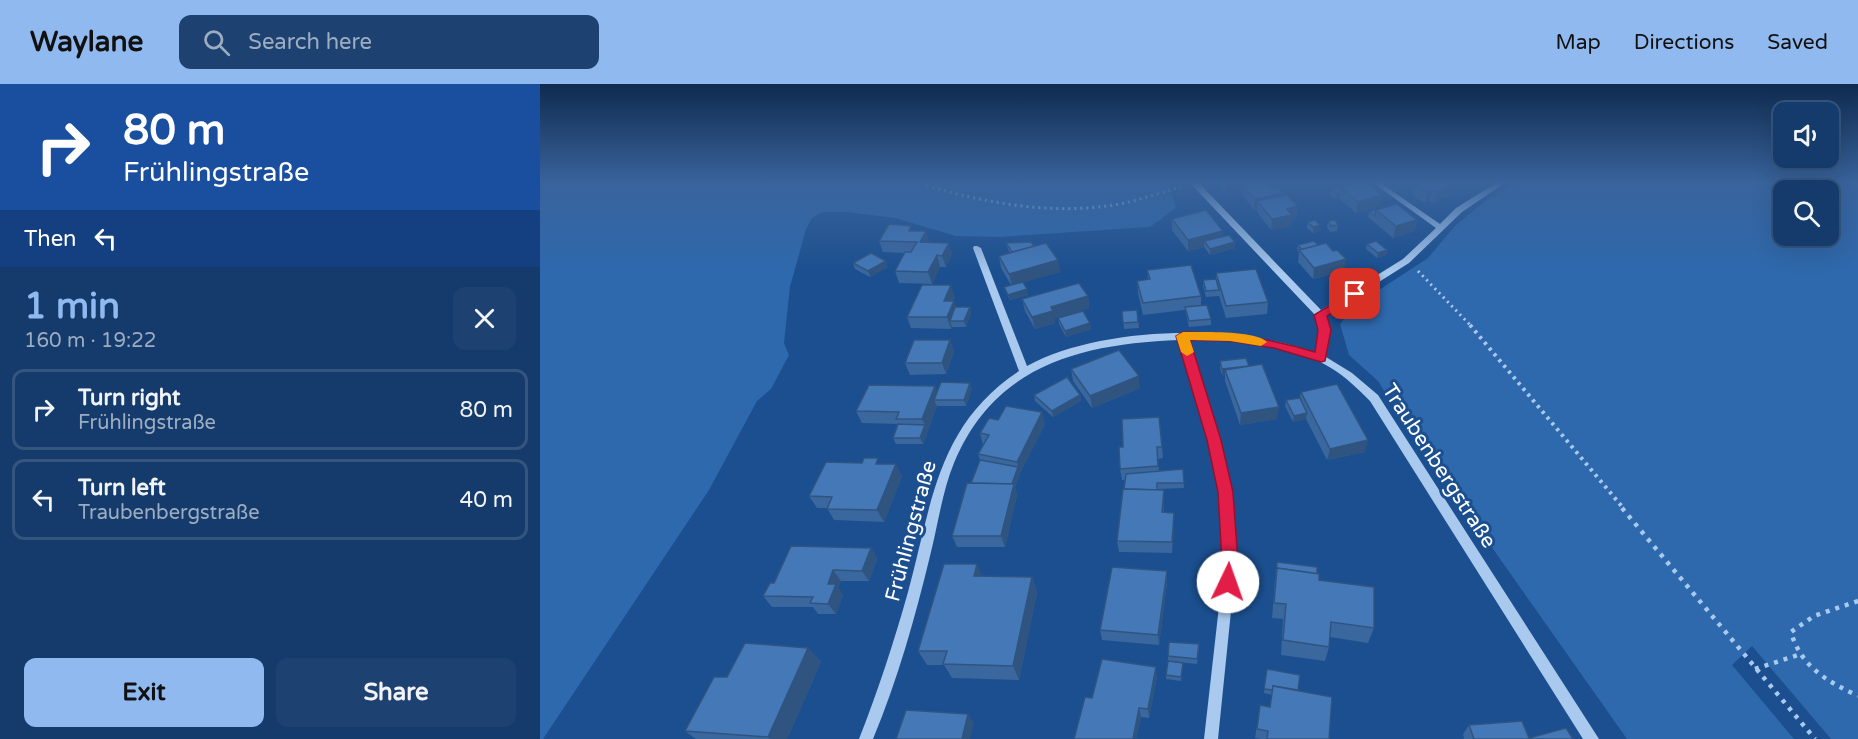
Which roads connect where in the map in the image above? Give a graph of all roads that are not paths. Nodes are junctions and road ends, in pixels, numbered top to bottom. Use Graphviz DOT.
graph roads {
  1 [pos="1223,213"];
  2 [pos="1419,213"];
  3 [pos="1456,213"];
  4 [pos="1440,227"];
  5 [pos="977,248"];
  6 [pos="1320,315"];
  7 [pos="1183,336"];
  8 [pos="1321,358"];
  9 [pos="1024,372"];
  10 [pos="866,739"];
  11 [pos="1211,739"];
  12 [pos="1592,739"];
  1 -- 6 [label="street"];
  2 -- 4 [label="street"];
  3 -- 4 [label="street"];
  4 -- 6 [label="street"];
  5 -- 9 [label="street"];
  6 -- 8 [label="street"];
  7 -- 8 [label="street, Frühlingstraße"];
  7 -- 9 [label="street, Frühlingstraße"];
  7 -- 11 [label="street"];
  8 -- 12 [label="street, Traubenbergstraße"];
  9 -- 10 [label="street, Frühlingstraße"];
}
